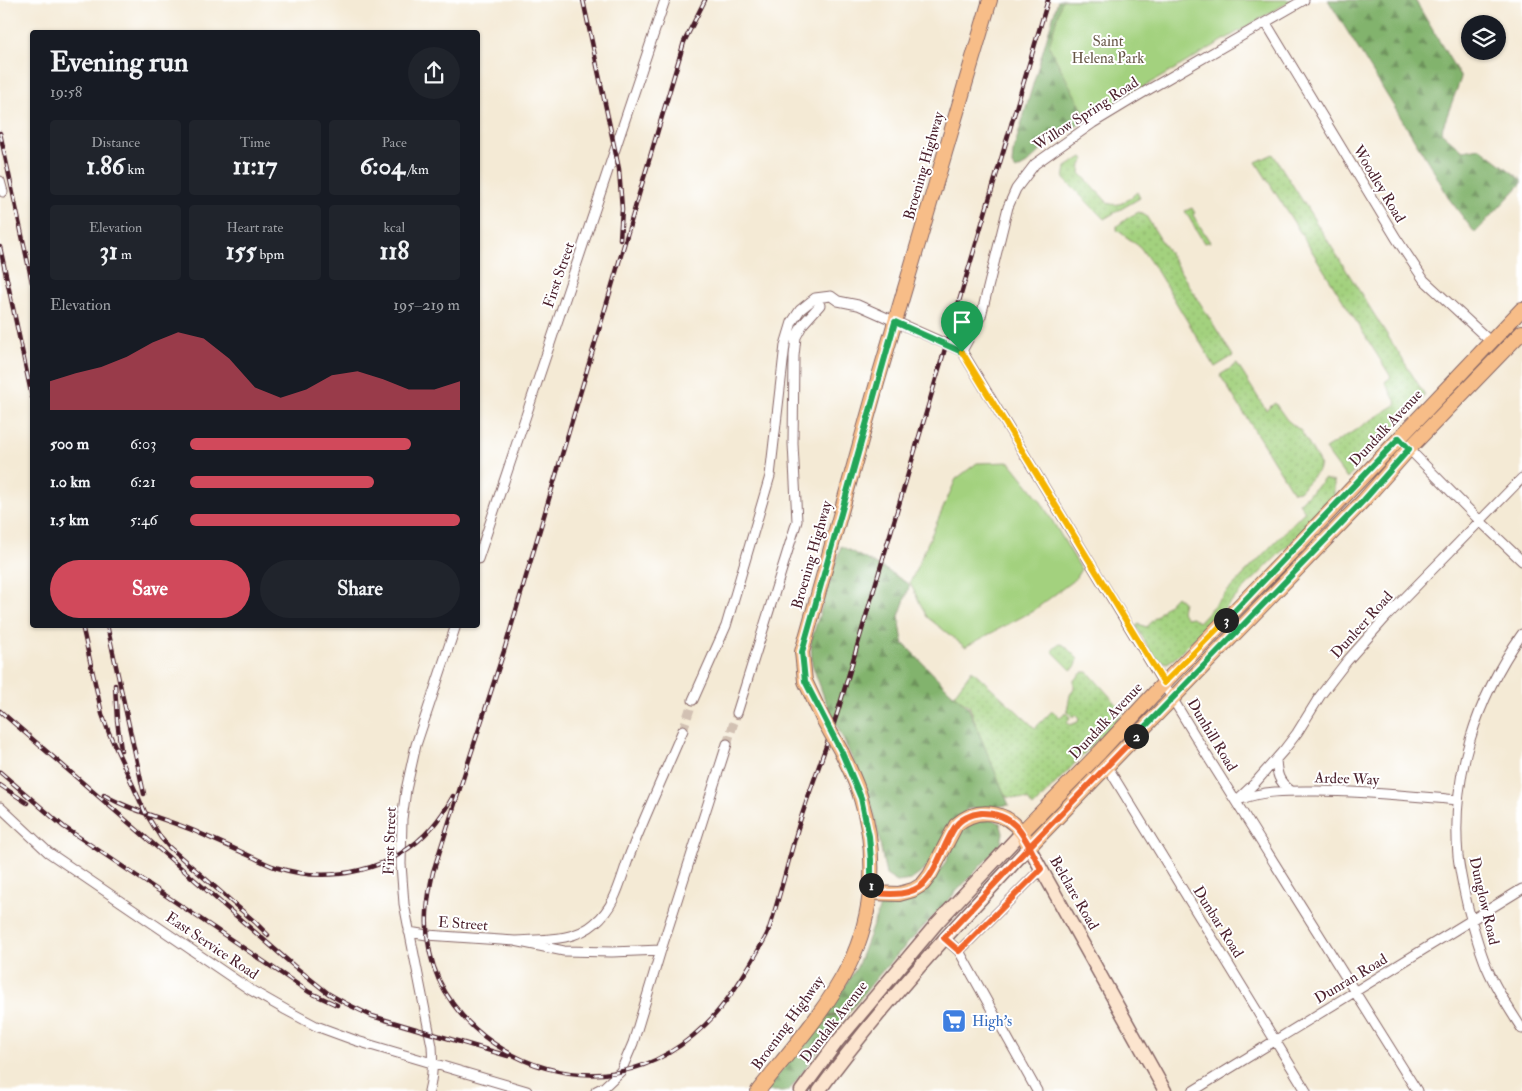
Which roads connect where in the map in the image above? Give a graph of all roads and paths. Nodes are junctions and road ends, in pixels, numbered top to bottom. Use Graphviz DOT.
graph roads {
  1 [pos="665,0"];
  2 [pos="990,0"];
  3 [pos="1304,0"];
  4 [pos="1266,23"];
  5 [pos="0,181"];
  6 [pos="2,192"];
  7 [pos="820,305"];
  8 [pos="1522,308"];
  9 [pos="895,322"];
  10 [pos="1522,332"];
  11 [pos="1490,342"];
  12 [pos="962,352"];
  13 [pos="1399,438"];
  14 [pos="1409,449"];
  15 [pos="1522,478"];
  16 [pos="1480,521"];
  17 [pos="480,553"];
  18 [pos="1522,561"];
  19 [pos="455,628"];
  20 [pos="1522,634"];
  21 [pos="1164,683"];
  22 [pos="1172,698"];
  23 [pos="693,700"];
  24 [pos="737,713"];
  25 [pos="683,730"];
  26 [pos="727,744"];
  27 [pos="1276,760"];
  28 [pos="1107,766"];
  29 [pos="1290,790"];
  30 [pos="1458,800"];
  31 [pos="1236,801"];
  32 [pos="0,807"];
  33 [pos="1022,832"];
  34 [pos="1029,847"];
  35 [pos="1041,869"];
  36 [pos="1522,889"];
  37 [pos="871,893"];
  38 [pos="1471,920"];
  39 [pos="409,932"];
  40 [pos="944,938"];
  41 [pos="515,941"];
  42 [pos="661,950"];
  43 [pos="959,951"];
  44 [pos="1355,991"];
  45 [pos="867,1006"];
  46 [pos="879,1014"];
  47 [pos="1521,1026"];
  48 [pos="1274,1041"];
  49 [pos="433,1063"];
  50 [pos="429,1091"];
  51 [pos="527,1091"];
  52 [pos="596,1091"];
  53 [pos="758,1091"];
  54 [pos="801,1091"];
  55 [pos="819,1091"];
  56 [pos="1036,1091"];
  57 [pos="1165,1091"];
  58 [pos="1194,1091"];
  59 [pos="1306,1091"];
  60 [pos="1416,1091"];
  1 -- 17 [label="street, First Street"];
  2 -- 9 [label="main road, Broening Highway"];
  3 -- 4 [label="street, Willow Spring Road"];
  4 -- 11 [label="street, Woodley Road"];
  4 -- 12 [label="street, Willow Spring Road"];
  5 -- 6 [label="street"];
  7 -- 24 [label="street"];
  8 -- 11 [label="main road, Dundalk Avenue"];
  9 -- 12 [label="street"];
  9 -- 23 [label="street"];
  9 -- 37 [label="main road, Broening Highway, bridge"];
  10 -- 14 [label="main road, Dundalk Avenue"];
  11 -- 13 [label="main road, Dundalk Avenue"];
  12 -- 21 [label="street, Dunhill Road"];
  13 -- 14 [label="street"];
  13 -- 21 [label="main road, Dundalk Avenue"];
  14 -- 16 [label="street"];
  14 -- 22 [label="main road, Dundalk Avenue"];
  15 -- 16 [label="street, Dunleer Road"];
  16 -- 18 [label="street"];
  16 -- 27 [label="street, Dunleer Road"];
  19 -- 39 [label="street, First Street"];
  20 -- 30 [label="street, Dunglow Road"];
  21 -- 22 [label="street, Dunhill Road"];
  21 -- 33 [label="main road, Dundalk Avenue"];
  22 -- 28 [label="main road, Dundalk Avenue"];
  22 -- 31 [label="street, Dunhill Road"];
  25 -- 41 [label="street"];
  26 -- 42 [label="street"];
  27 -- 29 [label="street"];
  27 -- 31 [label="street, Dunleer Road"];
  28 -- 34 [label="main road, Dundalk Avenue"];
  28 -- 48 [label="street, Dunbar Road"];
  29 -- 30 [label="street, Ardee Way"];
  29 -- 31 [label="street, Ardee Way"];
  30 -- 38 [label="street, Dunglow Road"];
  31 -- 44 [label="street, Dunhill Road"];
  32 -- 49 [label="street, East Service Road"];
  33 -- 34 [label="main road, Belclare Road"];
  33 -- 37 [label="main road, Belclare Road"];
  33 -- 45 [label="main road, Dundalk Avenue"];
  34 -- 35 [label="main road, Belclare Road"];
  34 -- 40 [label="main road, Dundalk Avenue"];
  35 -- 43 [label="street"];
  35 -- 57 [label="main road, Belclare Road"];
  36 -- 38 [label="street, Dunran Road"];
  37 -- 53 [label="main road, Broening Highway"];
  38 -- 44 [label="street, Dunran Road"];
  38 -- 47 [label="street, Dunglow Road"];
  39 -- 41 [label="street, E Street"];
  39 -- 49 [label="street, First Street"];
  40 -- 43 [label="street"];
  40 -- 46 [label="main road, Dundalk Avenue"];
  41 -- 42 [label="street"];
  42 -- 52 [label="street"];
  43 -- 56 [label="street"];
  44 -- 48 [label="street, Dunran Road"];
  44 -- 60 [label="street, Dunhill Road"];
  45 -- 46 [label="main road"];
  45 -- 54 [label="main road, Dundalk Avenue"];
  46 -- 55 [label="main road, Dundalk Avenue"];
  48 -- 58 [label="street, Dunran Road"];
  48 -- 59 [label="street, Dunbar Road"];
  49 -- 50 [label="street, First Street"];
  49 -- 51 [label="street, East Service Road"];
}
